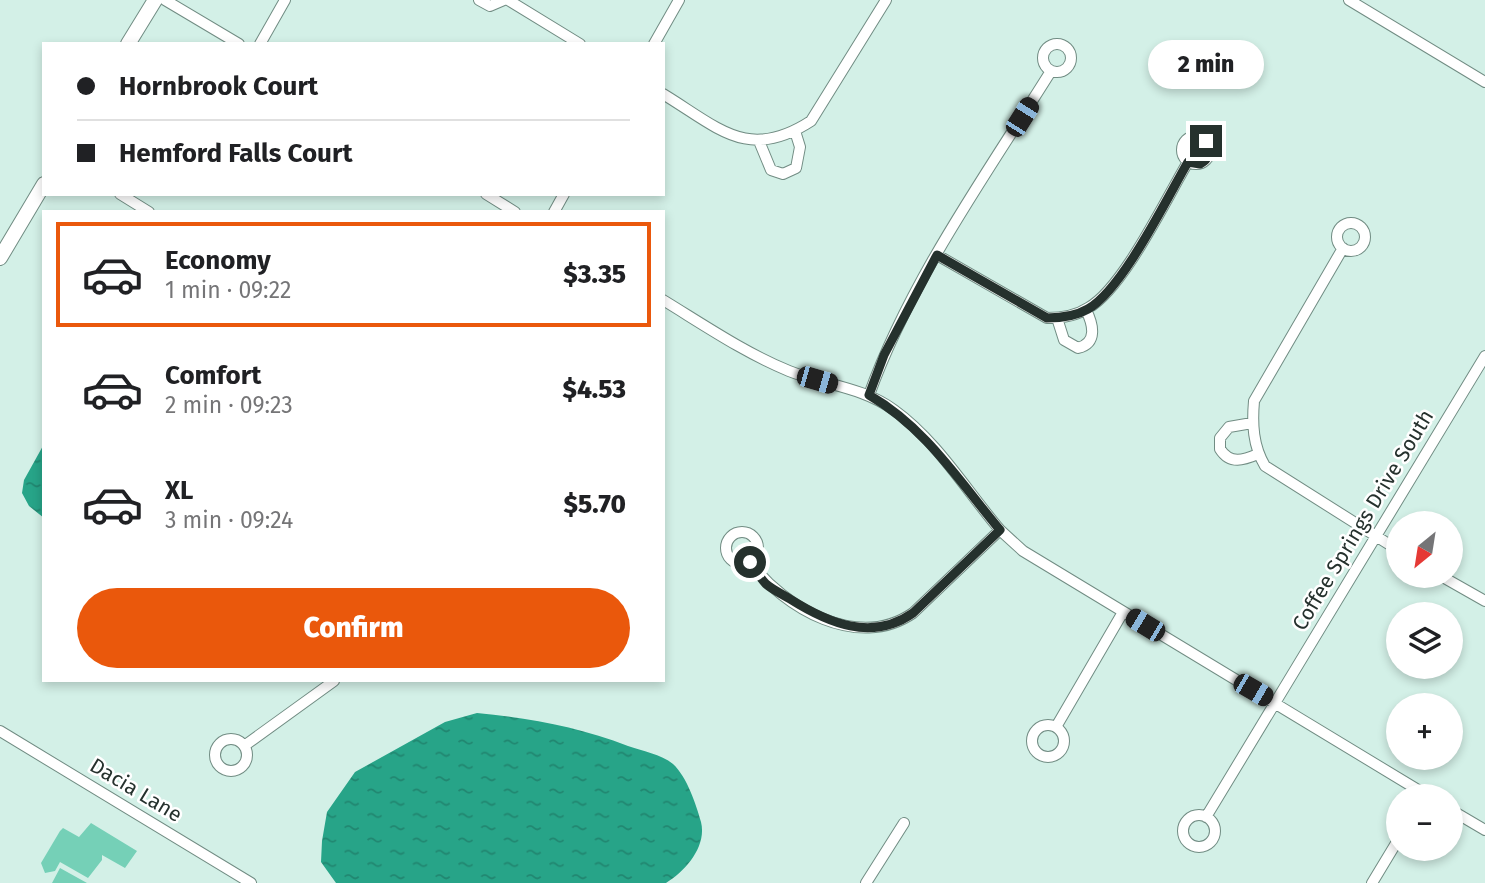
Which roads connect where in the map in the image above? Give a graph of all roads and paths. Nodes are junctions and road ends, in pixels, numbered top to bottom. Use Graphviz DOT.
graph roads {
  1 [pos="155,0"];
  2 [pos="165,0"];
  3 [pos="285,0"];
  4 [pos="479,0"];
  5 [pos="506,0"];
  6 [pos="679,0"];
  7 [pos="886,0"];
  8 [pos="1349,0"];
  9 [pos="129,42"];
  10 [pos="236,42"];
  11 [pos="261,42"];
  12 [pos="577,42"];
  13 [pos="655,42"];
  14 [pos="1051,71"];
  15 [pos="1485,82"];
  16 [pos="665,95"];
  17 [pos="795,131"];
  18 [pos="759,141"];
  19 [pos="1188,162"];
  20 [pos="42,187"];
  21 [pos="123,196"];
  22 [pos="489,196"];
  23 [pos="146,210"];
  24 [pos="512,210"];
  25 [pos="1343,248"];
  26 [pos="937,255"];
  27 [pos="0,258"];
  28 [pos="665,301"];
  29 [pos="1086,310"];
  30 [pos="1057,318"];
  31 [pos="1485,356"];
  32 [pos="869,395"];
  33 [pos="1252,423"];
  34 [pos="1258,454"];
  35 [pos="1000,530"];
  36 [pos="1376,536"];
  37 [pos="1386,542"];
  38 [pos="750,562"];
  39 [pos="1462,588"];
  40 [pos="1485,601"];
  41 [pos="1123,612"];
  42 [pos="333,682"];
  43 [pos="1275,703"];
  44 [pos="1056,727"];
  45 [pos="0,731"];
  46 [pos="244,746"];
  47 [pos="1407,784"];
  48 [pos="1206,817"];
  49 [pos="1463,817"];
  50 [pos="904,823"];
  51 [pos="1485,830"];
  52 [pos="1386,861"];
  53 [pos="250,883"];
  54 [pos="866,883"];
  55 [pos="1373,883"];
  1 -- 9 [label="street"];
  2 -- 10 [label="street"];
  3 -- 11 [label="street"];
  4 -- 5 [label="street"];
  5 -- 12 [label="street"];
  6 -- 13 [label="street"];
  7 -- 17 [label="street"];
  8 -- 15 [label="street"];
  14 -- 26 [label="street"];
  16 -- 18 [label="street"];
  17 -- 18 [label="street"];
  17 -- 18 [label="street"];
  19 -- 29 [label="street"];
  20 -- 27 [label="street"];
  21 -- 23 [label="street"];
  22 -- 24 [label="street"];
  25 -- 33 [label="street"];
  26 -- 30 [label="street"];
  26 -- 32 [label="street"];
  28 -- 32 [label="street"];
  29 -- 30 [label="street"];
  29 -- 30 [label="street"];
  31 -- 36 [label="street, Coffee Springs Drive South"];
  32 -- 35 [label="street"];
  33 -- 34 [label="street"];
  33 -- 34 [label="street"];
  34 -- 36 [label="street"];
  35 -- 38 [label="street"];
  35 -- 41 [label="street"];
  36 -- 37 [label="street"];
  36 -- 43 [label="street, Coffee Springs Drive South"];
  39 -- 40 [label="street"];
  41 -- 43 [label="street"];
  41 -- 44 [label="street"];
  42 -- 46 [label="street"];
  43 -- 47 [label="street"];
  43 -- 48 [label="street, Coffee Springs Drive South"];
  45 -- 53 [label="street, Dacia Lane"];
  49 -- 51 [label="street"];
  50 -- 54 [label="street"];
  52 -- 55 [label="street"];
}
